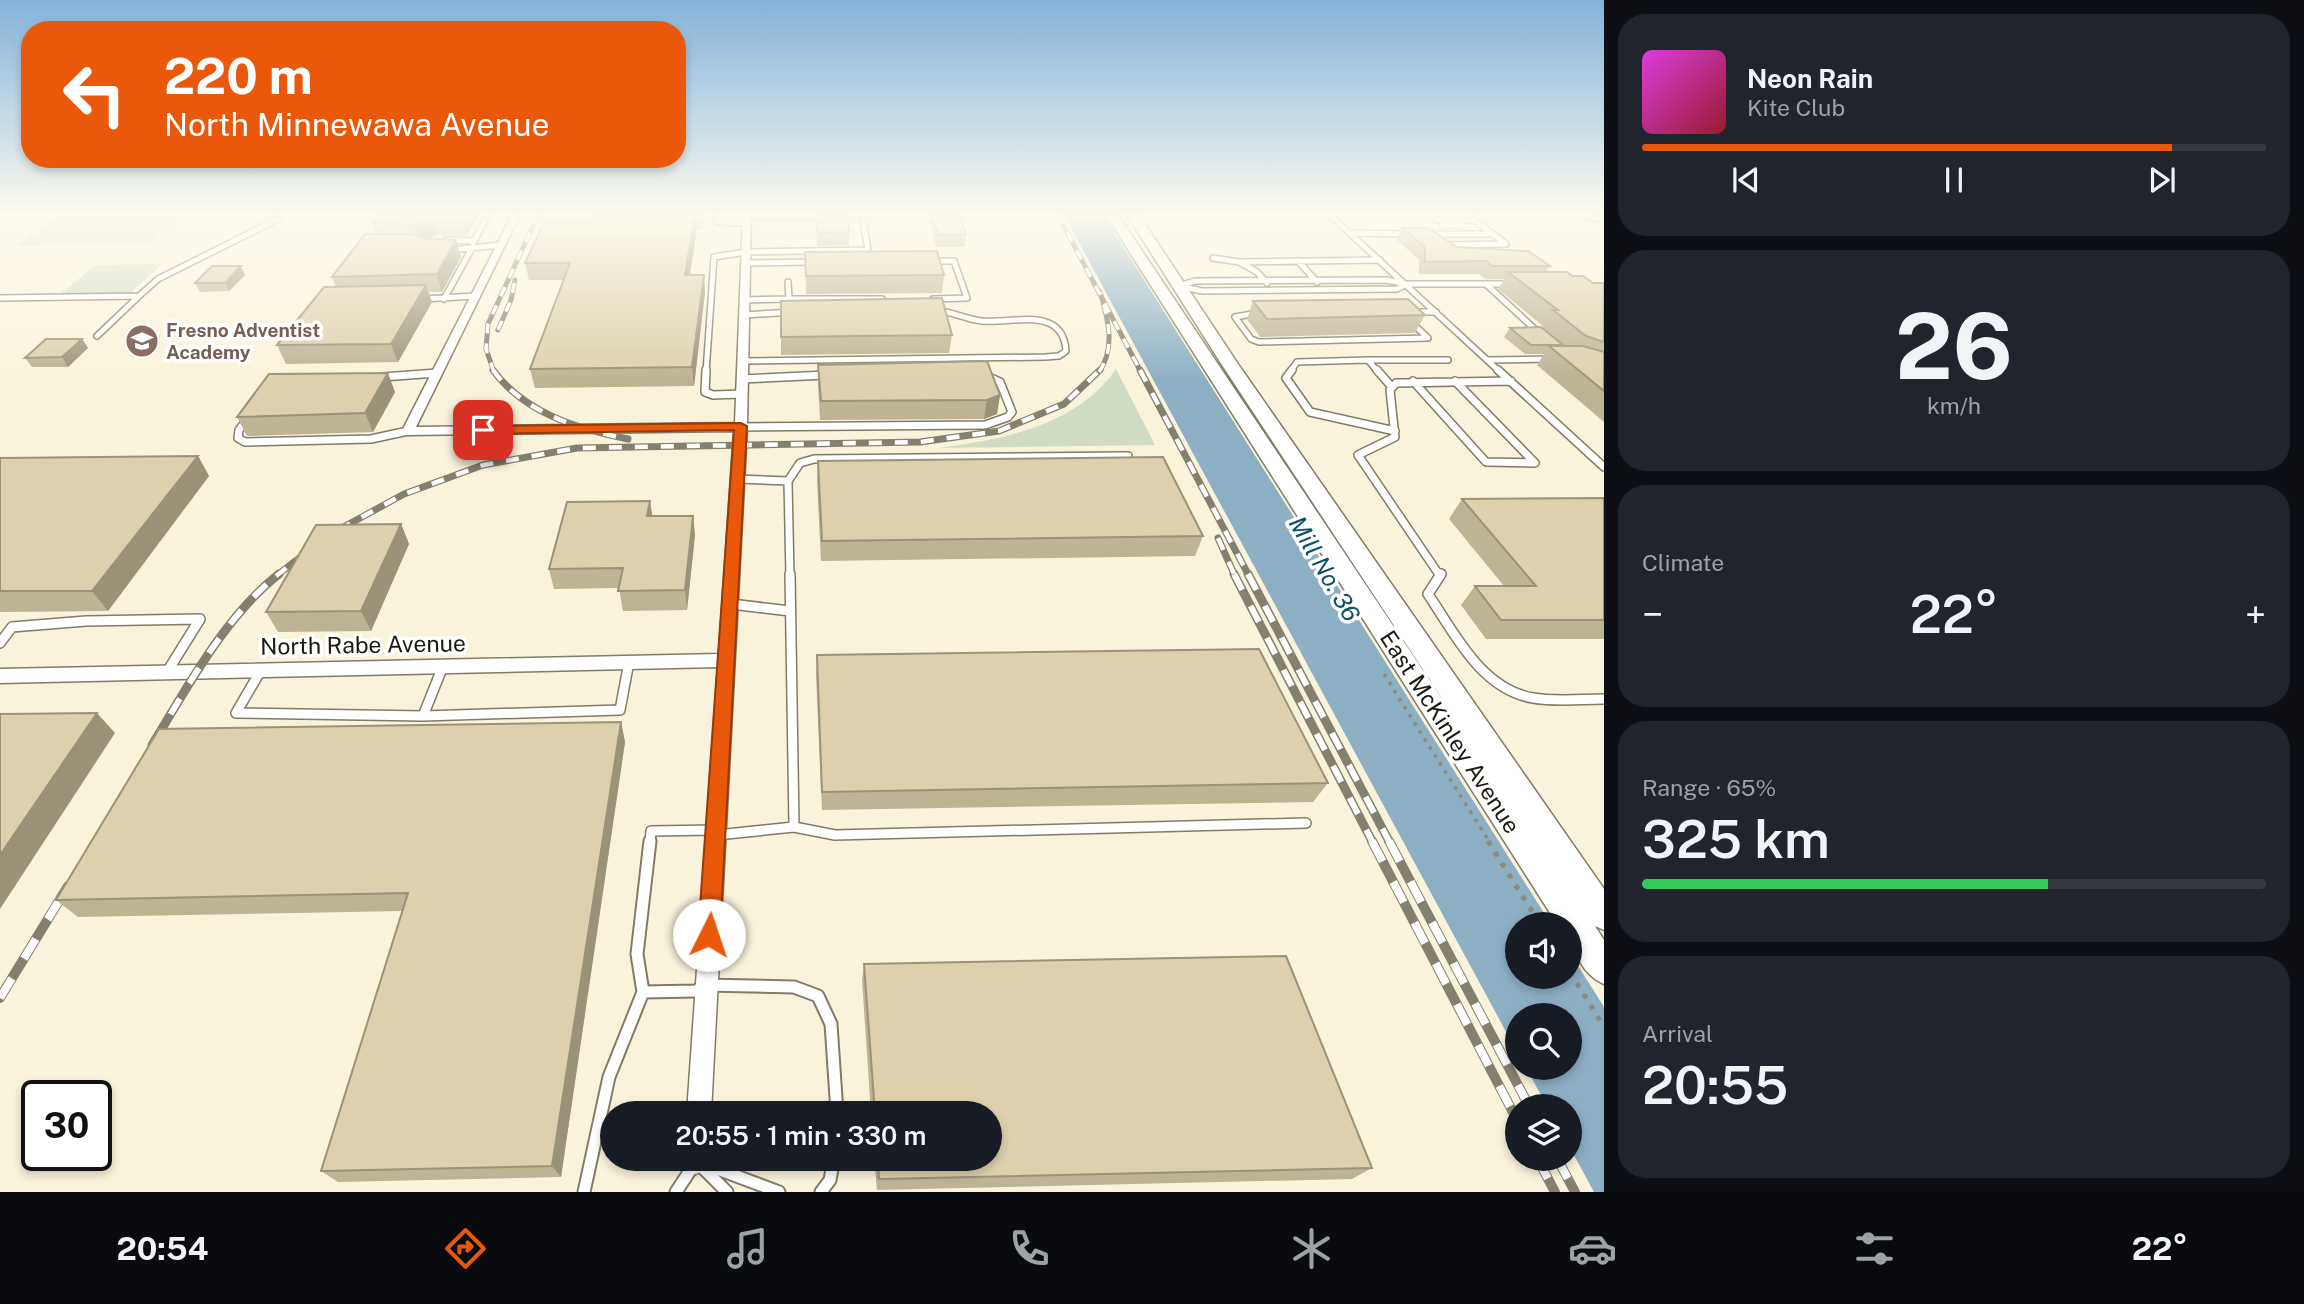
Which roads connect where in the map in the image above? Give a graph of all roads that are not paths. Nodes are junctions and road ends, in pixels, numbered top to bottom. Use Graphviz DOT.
graph roads {
  1 [pos="175,271"];
  2 [pos="459,271"];
  3 [pos="489,271"];
  4 [pos="713,271"];
  5 [pos="745,271"];
  6 [pos="957,271"];
  7 [pos="1157,271"];
  8 [pos="1163,271"];
  9 [pos="1255,271"];
  10 [pos="1307,271"];
  11 [pos="1391,271"];
  12 [pos="1315,280"];
  13 [pos="1265,281"];
  14 [pos="788,282"];
  15 [pos="1486,284"];
  16 [pos="1526,284"];
  17 [pos="1406,285"];
  18 [pos="1169,286"];
  19 [pos="1273,290"];
  20 [pos="1324,290"];
  21 [pos="139,296"];
  22 [pos="476,296"];
  23 [pos="0,298"];
  24 [pos="418,299"];
  25 [pos="444,299"];
  26 [pos="789,299"];
  27 [pos="886,299"];
  28 [pos="926,299"];
  29 [pos="744,307"];
  30 [pos="930,310"];
  31 [pos="799,312"];
  32 [pos="1436,312"];
  33 [pos="1263,313"];
  34 [pos="97,336"];
  35 [pos="1543,336"];
  36 [pos="1558,359"];
  37 [pos="743,360"];
  38 [pos="1368,360"];
  39 [pos="1448,360"];
  40 [pos="1488,360"];
  41 [pos="437,373"];
  42 [pos="972,374"];
  43 [pos="840,375"];
  44 [pos="378,377"];
  45 [pos="1455,381"];
  46 [pos="1511,381"];
  47 [pos="1413,382"];
  48 [pos="742,386"];
  49 [pos="1391,386"];
  50 [pos="255,409"];
  51 [pos="741,426"];
  52 [pos="408,431"];
  53 [pos="1395,431"];
  54 [pos="1128,456"];
  55 [pos="1604,467"];
  56 [pos="738,478"];
  57 [pos="788,481"];
  58 [pos="731,604"];
  59 [pos="790,611"];
  60 [pos="0,643"];
  61 [pos="728,660"];
  62 [pos="629,662"];
  63 [pos="443,666"];
  64 [pos="261,670"];
  65 [pos="167,672"];
  66 [pos="0,676"];
  67 [pos="1604,699"];
  68 [pos="424,716"];
  69 [pos="1306,824"];
  70 [pos="793,827"];
  71 [pos="716,833"];
  72 [pos="1604,915"];
  73 [pos="1604,968"];
  74 [pos="705,985"];
  75 [pos="643,992"];
  76 [pos="700,1101"];
  77 [pos="836,1101"];
  78 [pos="689,1171"];
  79 [pos="707,1171"];
  80 [pos="725,1171"];
  81 [pos="832,1171"];
  82 [pos="584,1192"];
  83 [pos="676,1192"];
  84 [pos="727,1192"];
  85 [pos="779,1192"];
  86 [pos="821,1192"];
  1 -- 21 [label="lane"];
  2 -- 25 [label="lane"];
  3 -- 22 [label="street"];
  4 -- 48 [label="lane"];
  5 -- 29 [label="street"];
  6 -- 28 [label="lane"];
  7 -- 18 [label="main road, East McKinley Avenue"];
  8 -- 18 [label="main road, East McKinley Avenue"];
  9 -- 13 [label="lane"];
  10 -- 12 [label="lane"];
  11 -- 17 [label="lane"];
  12 -- 13 [label="lane"];
  12 -- 17 [label="lane"];
  12 -- 20 [label="lane"];
  13 -- 18 [label="lane"];
  13 -- 19 [label="lane"];
  14 -- 26 [label="lane"];
  15 -- 16 [label="lane"];
  15 -- 17 [label="lane"];
  15 -- 35 [label="lane"];
  17 -- 20 [label="lane"];
  17 -- 32 [label="lane"];
  18 -- 19 [label="lane"];
  18 -- 72 [label="main road, East McKinley Avenue"];
  18 -- 73 [label="main road, East McKinley Avenue"];
  19 -- 20 [label="lane"];
  21 -- 23 [label="lane"];
  21 -- 34 [label="lane"];
  22 -- 25 [label="lane"];
  22 -- 41 [label="street"];
  24 -- 25 [label="lane"];
  26 -- 27 [label="lane"];
  26 -- 29 [label="lane"];
  29 -- 31 [label="lane"];
  29 -- 37 [label="street"];
  30 -- 37 [label="lane"];
  32 -- 33 [label="lane"];
  32 -- 40 [label="lane"];
  36 -- 40 [label="lane"];
  37 -- 48 [label="street"];
  38 -- 39 [label="lane"];
  38 -- 49 [label="lane"];
  38 -- 53 [label="lane"];
  40 -- 46 [label="lane"];
  41 -- 44 [label="lane"];
  41 -- 52 [label="street"];
  42 -- 51 [label="lane"];
  43 -- 48 [label="lane"];
  45 -- 46 [label="lane"];
  45 -- 47 [label="lane"];
  45 -- 47 [label="lane"];
  46 -- 55 [label="lane"];
  47 -- 49 [label="lane"];
  48 -- 51 [label="street"];
  49 -- 53 [label="lane"];
  50 -- 52 [label="lane"];
  51 -- 52 [label="street"];
  51 -- 56 [label="street"];
  53 -- 67 [label="lane"];
  54 -- 57 [label="lane"];
  56 -- 57 [label="lane"];
  56 -- 58 [label="street"];
  57 -- 59 [label="lane"];
  58 -- 59 [label="lane"];
  58 -- 61 [label="street"];
  59 -- 70 [label="lane"];
  60 -- 65 [label="lane"];
  61 -- 62 [label="street, North Rabe Avenue"];
  61 -- 71 [label="street"];
  62 -- 63 [label="street, North Rabe Avenue"];
  62 -- 68 [label="lane"];
  63 -- 64 [label="street, North Rabe Avenue"];
  63 -- 68 [label="lane"];
  64 -- 65 [label="street, North Rabe Avenue"];
  64 -- 68 [label="lane"];
  65 -- 66 [label="street, North Rabe Avenue"];
  69 -- 70 [label="lane"];
  70 -- 71 [label="lane"];
  71 -- 74 [label="street"];
  71 -- 75 [label="lane"];
  74 -- 75 [label="lane"];
  74 -- 76 [label="street"];
  74 -- 77 [label="lane"];
  75 -- 82 [label="lane"];
  78 -- 83 [label="lane"];
  79 -- 84 [label="lane"];
  80 -- 85 [label="lane"];
  81 -- 86 [label="lane"];
}
